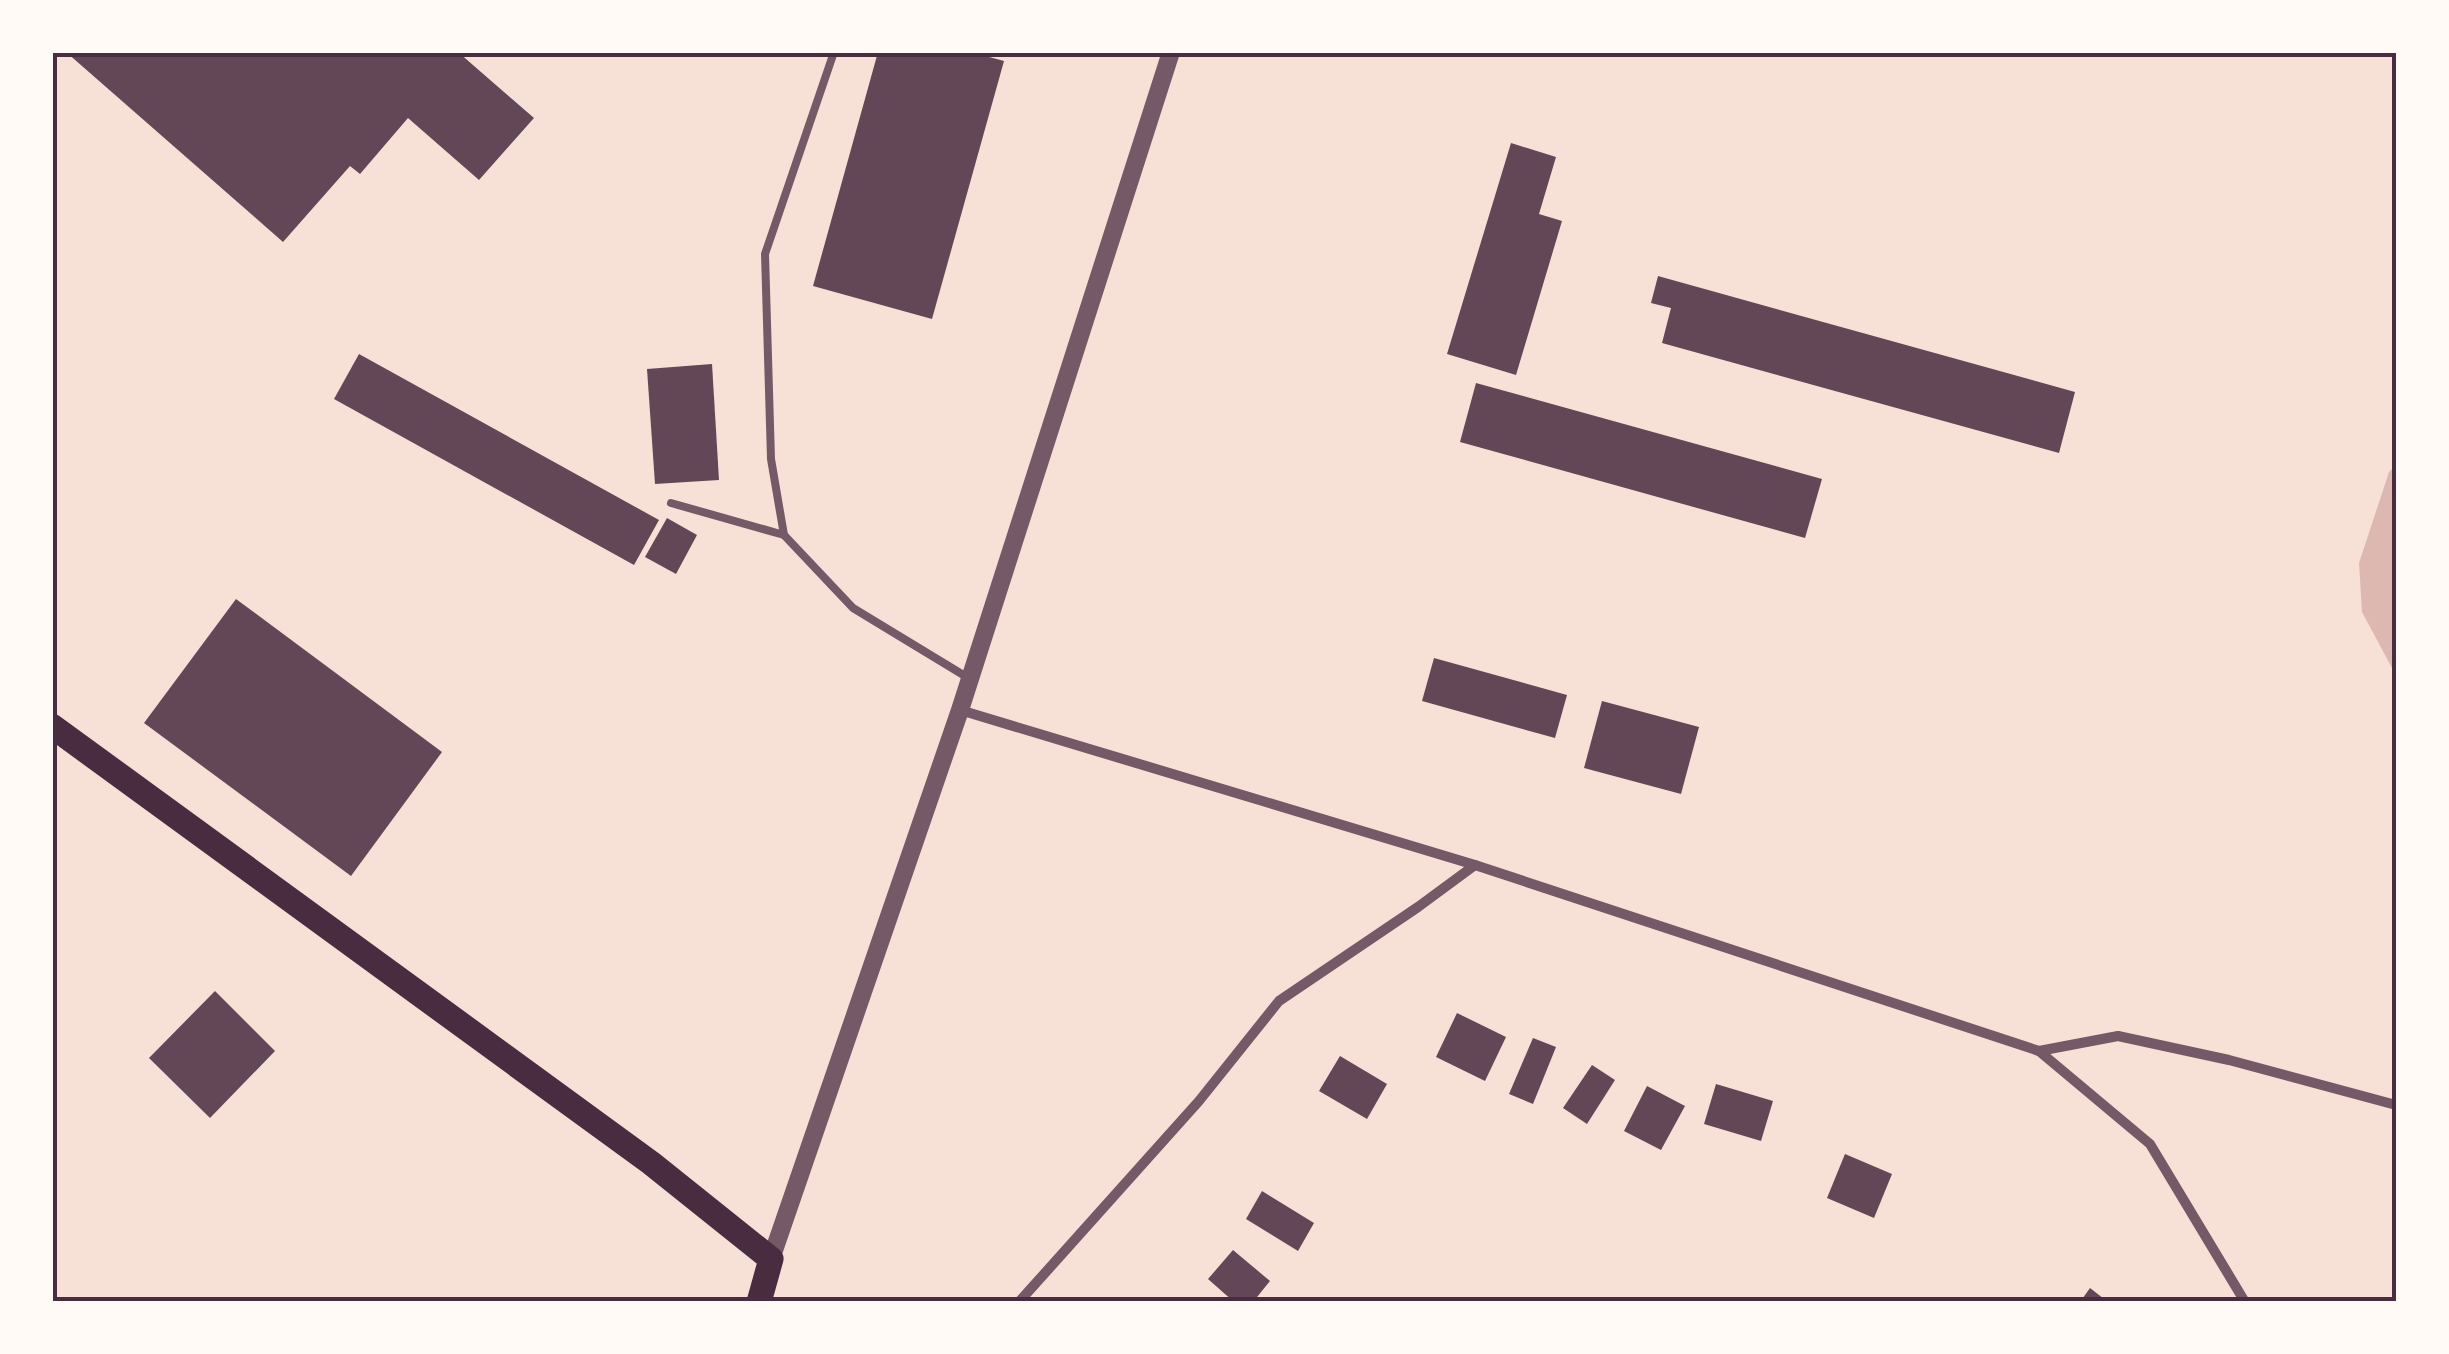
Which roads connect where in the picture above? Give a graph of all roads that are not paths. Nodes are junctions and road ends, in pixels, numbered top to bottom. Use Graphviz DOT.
graph roads {
  1 [pos="834,52"];
  2 [pos="1171,52"];
  3 [pos="671,503"];
  4 [pos="784,535"];
  5 [pos="970,679"];
  6 [pos="960,710"];
  7 [pos="52,726"];
  8 [pos="1475,865"];
  9 [pos="2038,1050"];
  10 [pos="2396,1106"];
  11 [pos="771,1259"];
  12 [pos="759,1302"];
  13 [pos="1019,1302"];
  14 [pos="2245,1302"];
  1 -- 4 [label="lane"];
  2 -- 5 [label="street"];
  3 -- 4 [label="lane"];
  4 -- 5 [label="lane"];
  5 -- 6 [label="street"];
  6 -- 8 [label="street"];
  6 -- 11 [label="street"];
  7 -- 11 [label="main road"];
  8 -- 9 [label="street"];
  8 -- 13 [label="street"];
  9 -- 10 [label="street"];
  9 -- 14 [label="street"];
  11 -- 12 [label="main road"];
}
